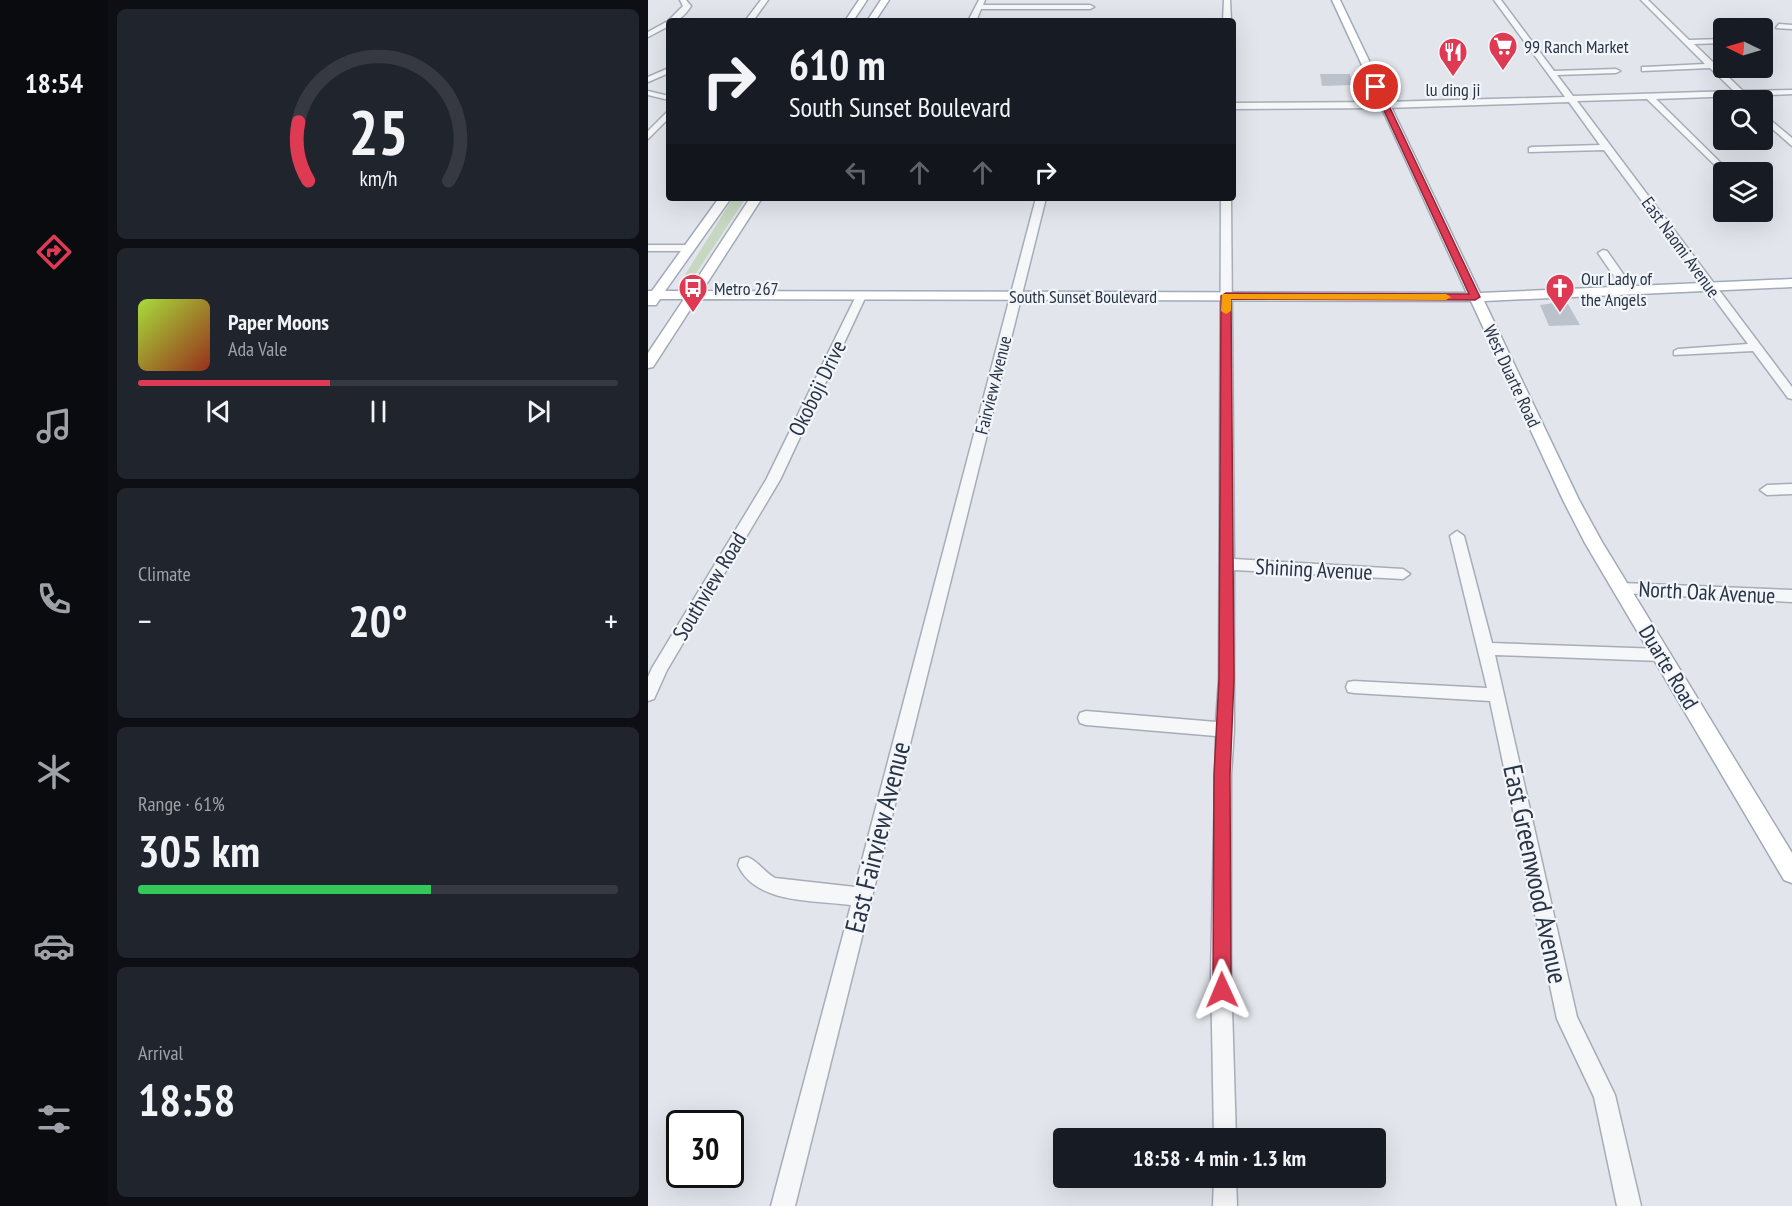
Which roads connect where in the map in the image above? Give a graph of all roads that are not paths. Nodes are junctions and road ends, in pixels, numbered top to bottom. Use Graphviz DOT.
graph roads {
  1 [pos="682,0"];
  2 [pos="765,0"];
  3 [pos="863,0"];
  4 [pos="885,0"];
  5 [pos="1227,0"];
  6 [pos="1336,0"];
  7 [pos="1497,0"];
  8 [pos="1644,0"];
  9 [pos="980,3"];
  10 [pos="1091,3"];
  11 [pos="1088,16"];
  12 [pos="676,18"];
  13 [pos="750,18"];
  14 [pos="851,18"];
  15 [pos="874,18"];
  16 [pos="973,18"];
  17 [pos="1227,18"];
  18 [pos="666,24"];
  19 [pos="1779,26"];
  20 [pos="1792,27"];
  21 [pos="648,35"];
  22 [pos="1713,41"];
  23 [pos="1687,42"];
  24 [pos="1712,66"];
  25 [pos="1645,69"];
  26 [pos="666,71"];
  27 [pos="1616,71"];
  28 [pos="1551,73"];
  29 [pos="648,80"];
  30 [pos="1737,90"];
  31 [pos="1792,92"];
  32 [pos="648,93"];
  33 [pos="1773,94"];
  34 [pos="666,97"];
  35 [pos="1650,97"];
  36 [pos="1713,97"];
  37 [pos="1571,100"];
  38 [pos="1236,105"];
  39 [pos="1385,105"];
  40 [pos="666,115"];
  41 [pos="1773,125"];
  42 [pos="648,136"];
  43 [pos="1792,143"];
  44 [pos="1606,147"];
  45 [pos="1532,150"];
  46 [pos="1716,162"];
  47 [pos="723,201"];
  48 [pos="754,201"];
  49 [pos="1040,201"];
  50 [pos="1226,201"];
  51 [pos="648,248"];
  52 [pos="689,248"];
  53 [pos="1603,253"];
  54 [pos="677,265"];
  55 [pos="1792,283"];
  56 [pos="1710,287"];
  57 [pos="1629,290"];
  58 [pos="692,295"];
  59 [pos="861,296"];
  60 [pos="1226,296"];
  61 [pos="1016,297"];
  62 [pos="1475,297"];
  63 [pos="651,299"];
  64 [pos="1756,347"];
  65 [pos="657,350"];
  66 [pos="1678,353"];
  67 [pos="648,364"];
  68 [pos="1792,395"];
  69 [pos="1551,458"];
  70 [pos="972,468"];
  71 [pos="773,480"];
  72 [pos="1792,489"];
  73 [pos="1767,490"];
  74 [pos="1457,536"];
  75 [pos="1226,564"];
  76 [pos="1403,574"];
  77 [pos="1622,588"];
  78 [pos="1792,596"];
  79 [pos="1486,649"];
  80 [pos="1661,655"];
  81 [pos="1354,687"];
  82 [pos="648,694"];
  83 [pos="1497,695"];
  84 [pos="1086,718"];
  85 [pos="1226,730"];
  86 [pos="747,866"];
  87 [pos="1792,873"];
  88 [pos="861,897"];
  89 [pos="1225,1128"];
  90 [pos="1225,1188"];
  91 [pos="783,1206"];
  92 [pos="1225,1206"];
  93 [pos="1629,1206"];
  1 -- 12 [label="street"];
  2 -- 13 [label="street"];
  3 -- 14 [label="main road"];
  4 -- 15 [label="main road"];
  5 -- 17 [label="street"];
  6 -- 39 [label="main road, West Duarte Road"];
  7 -- 28 [label="street, East Naomi Avenue"];
  8 -- 23 [label="street"];
  9 -- 10 [label="street"];
  9 -- 16 [label="street"];
  10 -- 11 [label="street"];
  18 -- 21 [label="street"];
  19 -- 20 [label="street"];
  22 -- 23 [label="street"];
  23 -- 24 [label="street"];
  24 -- 25 [label="street"];
  24 -- 30 [label="street"];
  26 -- 29 [label="street"];
  27 -- 28 [label="street"];
  28 -- 37 [label="street, East Naomi Avenue"];
  31 -- 33 [label="street"];
  32 -- 34 [label="street"];
  35 -- 36 [label="street"];
  35 -- 37 [label="street"];
  35 -- 46 [label="street"];
  37 -- 39 [label="street"];
  37 -- 44 [label="street, East Naomi Avenue"];
  38 -- 39 [label="street"];
  39 -- 62 [label="main road, West Duarte Road"];
  40 -- 42 [label="street"];
  41 -- 43 [label="street"];
  44 -- 45 [label="street"];
  44 -- 56 [label="street, East Naomi Avenue"];
  47 -- 52 [label="main road"];
  48 -- 58 [label="main road"];
  49 -- 61 [label="street, Fairview Avenue"];
  50 -- 60 [label="street"];
  51 -- 52 [label="street"];
  52 -- 54 [label="main road"];
  53 -- 57 [label="street"];
  54 -- 58 [label="main road"];
  54 -- 63 [label="main road"];
  55 -- 56 [label="main road, South Sunset Boulevard"];
  56 -- 57 [label="main road, South Sunset Boulevard"];
  56 -- 64 [label="street, East Naomi Avenue"];
  57 -- 62 [label="main road, South Sunset Boulevard"];
  58 -- 59 [label="main road, South Sunset Boulevard"];
  58 -- 63 [label="main road, South Sunset Boulevard"];
  58 -- 65 [label="main road"];
  59 -- 61 [label="main road, South Sunset Boulevard"];
  59 -- 71 [label="street, Okoboji Drive"];
  60 -- 61 [label="main road, South Sunset Boulevard"];
  60 -- 62 [label="main road, South Sunset Boulevard"];
  60 -- 75 [label="street"];
  61 -- 70 [label="street, Fairview Avenue"];
  62 -- 69 [label="main road, West Duarte Road"];
  63 -- 65 [label="main road"];
  64 -- 66 [label="street"];
  64 -- 68 [label="street, East Naomi Avenue"];
  65 -- 67 [label="main road"];
  69 -- 77 [label="main road, Duarte Road"];
  70 -- 88 [label="street, East Fairview Avenue"];
  71 -- 82 [label="street, Southview Road"];
  72 -- 73 [label="street"];
  74 -- 79 [label="street, East Greenwood Avenue"];
  75 -- 76 [label="street, Shining Avenue"];
  75 -- 85 [label="street"];
  77 -- 78 [label="street, North Oak Avenue"];
  77 -- 80 [label="main road, Duarte Road"];
  79 -- 80 [label="street"];
  79 -- 83 [label="street, East Greenwood Avenue"];
  80 -- 87 [label="main road, Duarte Road"];
  81 -- 83 [label="street"];
  83 -- 93 [label="street, East Greenwood Avenue"];
  84 -- 85 [label="street"];
  85 -- 89 [label="street"];
  86 -- 88 [label="street"];
  88 -- 91 [label="street, East Fairview Avenue"];
  90 -- 92 [label="street"];
}
